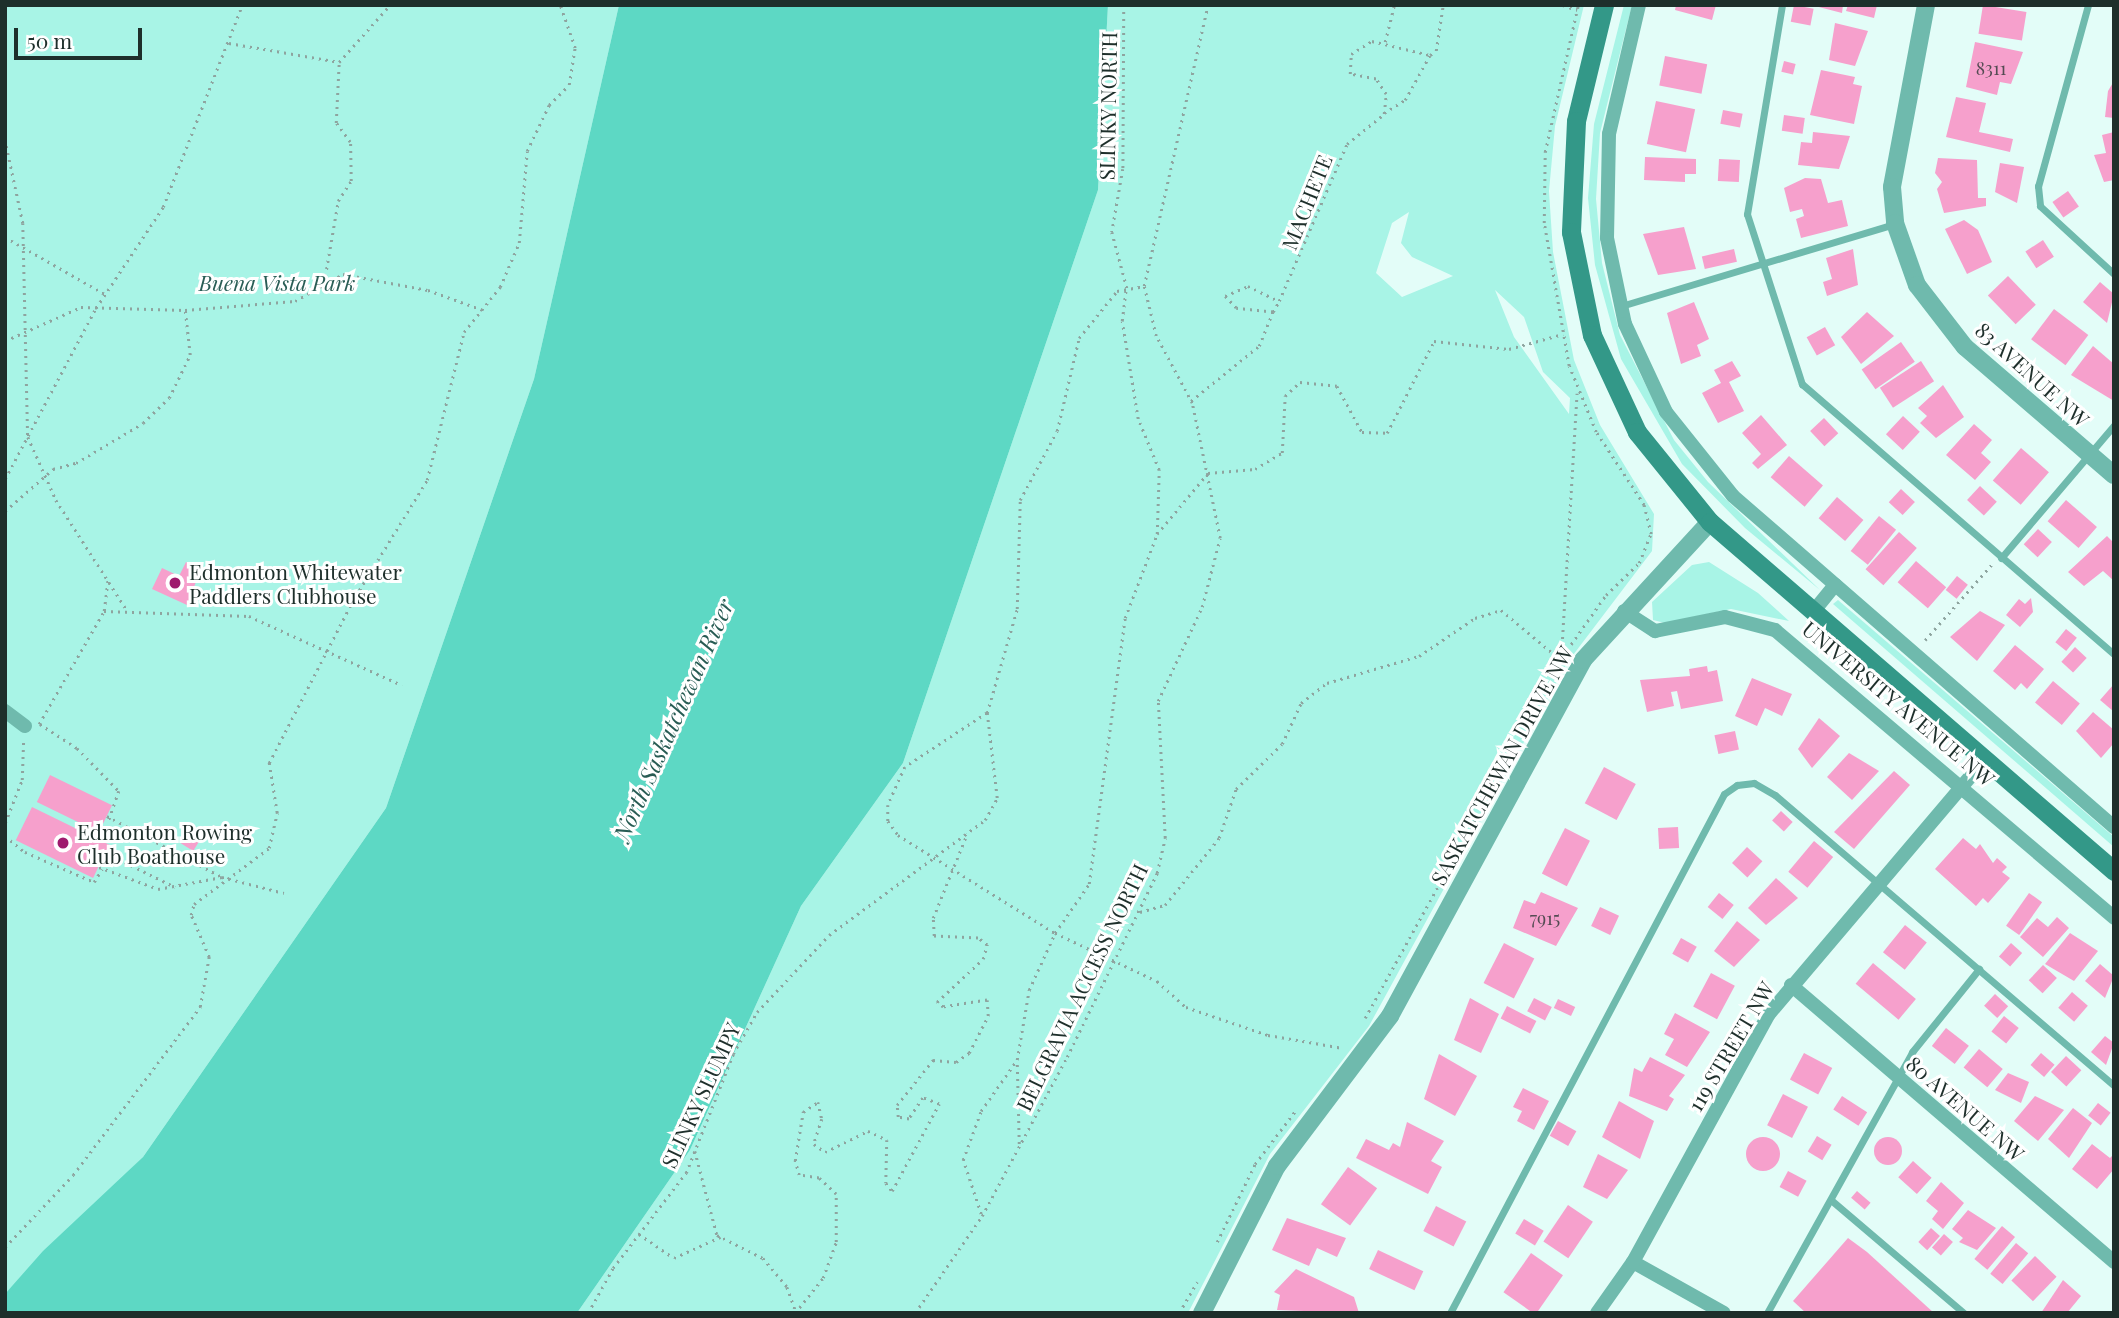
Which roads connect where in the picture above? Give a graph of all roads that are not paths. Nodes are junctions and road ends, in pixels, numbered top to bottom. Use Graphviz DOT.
graph roads {
  1 [pos="1605,5"];
  2 [pos="1639,5"];
  3 [pos="1783,5"];
  4 [pos="1926,5"];
  5 [pos="2088,5"];
  6 [pos="1895,223"];
  7 [pos="1760,265"];
  8 [pos="2114,274"];
  9 [pos="1620,307"];
  10 [pos="2114,425"];
  11 [pos="2089,454"];
  12 [pos="2114,475"];
  13 [pos="1710,522"];
  14 [pos="2000,557"];
  15 [pos="1835,585"];
  16 [pos="1624,611"];
  17 [pos="1813,612"];
  18 [pos="2114,654"];
  19 [pos="5,711"];
  20 [pos="32,725"];
  21 [pos="1985,759"];
  22 [pos="1962,787"];
  23 [pos="2114,827"];
  24 [pos="2114,871"];
  25 [pos="1879,884"];
  26 [pos="2114,918"];
  27 [pos="1979,970"];
  28 [pos="1791,985"];
  29 [pos="1898,1077"];
  30 [pos="2114,1086"];
  31 [pos="1831,1200"];
  32 [pos="1633,1262"];
  33 [pos="2114,1262"];
  34 [pos="1202,1313"];
  35 [pos="1450,1313"];
  36 [pos="1597,1313"];
  37 [pos="1724,1313"];
  38 [pos="1767,1313"];
  39 [pos="1964,1313"];
  1 -- 13 [label="main road"];
  2 -- 9 [label="street"];
  3 -- 7 [label="lane"];
  4 -- 6 [label="street"];
  5 -- 8 [label="lane"];
  6 -- 7 [label="lane"];
  6 -- 11 [label="street, 83 AVENUE NW"];
  7 -- 9 [label="lane"];
  7 -- 14 [label="lane"];
  9 -- 15 [label="street"];
  10 -- 11 [label="lane"];
  11 -- 12 [label="street, 83 AVENUE NW"];
  11 -- 14 [label="lane"];
  13 -- 16 [label="street, SASKATCHEWAN DRIVE NW"];
  13 -- 17 [label="main road, UNIVERSITY AVENUE NW"];
  14 -- 18 [label="lane"];
  15 -- 17 [label="street, UNIVERSITY AVENUE NW"];
  15 -- 23 [label="street"];
  16 -- 22 [label="street, UNIVERSITY AVENUE NW"];
  16 -- 34 [label="street, SASKATCHEWAN DRIVE NW"];
  17 -- 21 [label="main road, UNIVERSITY AVENUE NW"];
  19 -- 20 [label="street"];
  21 -- 22 [label="street, 119 STREET NW"];
  21 -- 24 [label="main road, UNIVERSITY AVENUE NW"];
  22 -- 25 [label="street, 119 STREET NW"];
  22 -- 26 [label="street, UNIVERSITY AVENUE NW"];
  25 -- 27 [label="lane"];
  25 -- 28 [label="street, 119 STREET NW"];
  25 -- 35 [label="lane"];
  27 -- 29 [label="lane"];
  27 -- 30 [label="lane"];
  28 -- 29 [label="street, 80 AVENUE NW"];
  28 -- 32 [label="street, 119 STREET NW"];
  29 -- 31 [label="lane"];
  29 -- 33 [label="street, 80 AVENUE NW"];
  31 -- 38 [label="lane"];
  31 -- 39 [label="lane"];
  32 -- 36 [label="street, 119 STREET NW"];
  32 -- 37 [label="street"];
}
